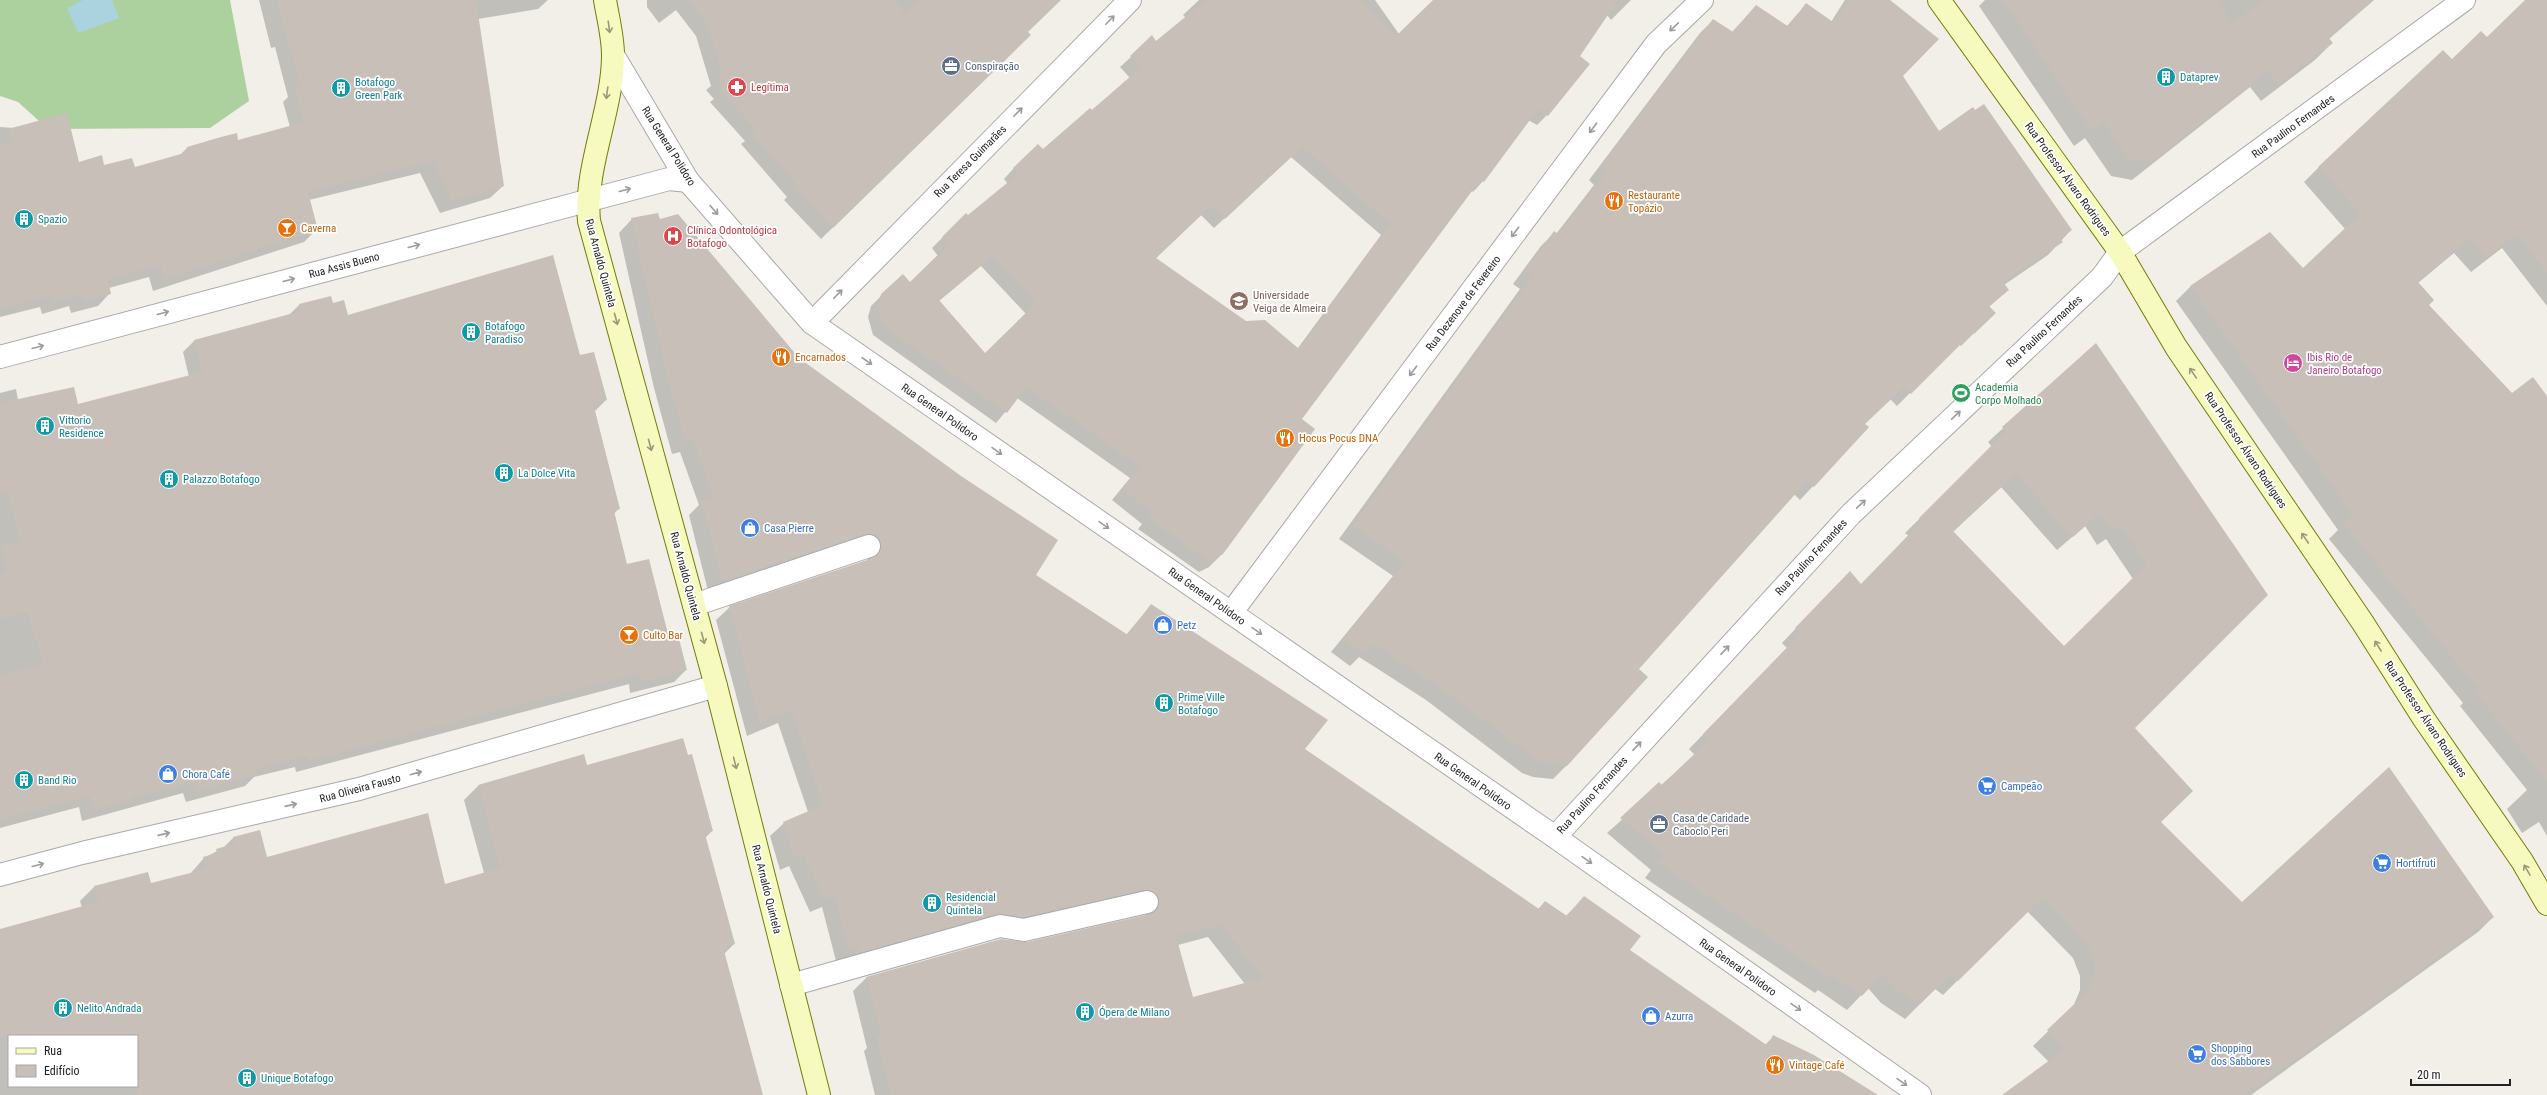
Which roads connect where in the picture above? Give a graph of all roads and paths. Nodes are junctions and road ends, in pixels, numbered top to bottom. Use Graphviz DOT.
graph roads {
  1 [pos="605,0"];
  2 [pos="1130,0"];
  3 [pos="1702,0"];
  4 [pos="1939,0"];
  5 [pos="2464,0"];
  6 [pos="613,55"];
  7 [pos="688,181"];
  8 [pos="587,200"];
  9 [pos="2120,252"];
  10 [pos="812,323"];
  11 [pos="0,357"];
  12 [pos="869,546"];
  13 [pos="694,605"];
  14 [pos="1232,613"];
  15 [pos="716,686"];
  16 [pos="1555,837"];
  17 [pos="0,875"];
  18 [pos="1147,902"];
  19 [pos="2547,904"];
  20 [pos="791,985"];
  21 [pos="819,1095"];
  22 [pos="1920,1095"];
  1 -- 6 [label="main road, Rua General Polidoro, one-way"];
  10 -- 2 [label="street, Rua Teresa Guimarães, one-way"];
  3 -- 14 [label="street, Rua Dezenove de Fevereiro, one-way"];
  4 -- 9 [label="main road, Rua Professor Álvaro Rodrigues"];
  5 -- 9 [label="street, Rua Paulino Fernandes"];
  6 -- 7 [label="street, Rua General Polidoro"];
  6 -- 8 [label="main road, Rua Arnaldo Quintela, one-way"];
  8 -- 7 [label="street, Rua Assis Bueno, one-way"];
  7 -- 10 [label="street, Rua General Polidoro, one-way"];
  11 -- 8 [label="street, Rua Assis Bueno, one-way"];
  8 -- 13 [label="main road, Rua Arnaldo Quintela, one-way"];
  16 -- 9 [label="street, Rua Paulino Fernandes, one-way"];
  19 -- 9 [label="main road, Rua Professor Álvaro Rodrigues, one-way"];
  10 -- 14 [label="street, Rua General Polidoro, one-way"];
  12 -- 13 [label="street"];
  13 -- 15 [label="main road, Rua Arnaldo Quintela, one-way"];
  14 -- 16 [label="street, Rua General Polidoro, one-way"];
  17 -- 15 [label="street, Rua Oliveira Fausto, one-way"];
  15 -- 20 [label="main road, Rua Arnaldo Quintela, one-way"];
  16 -- 22 [label="street, Rua General Polidoro, one-way"];
  18 -- 20 [label="street"];
  20 -- 21 [label="main road, Rua Arnaldo Quintela"];
}
